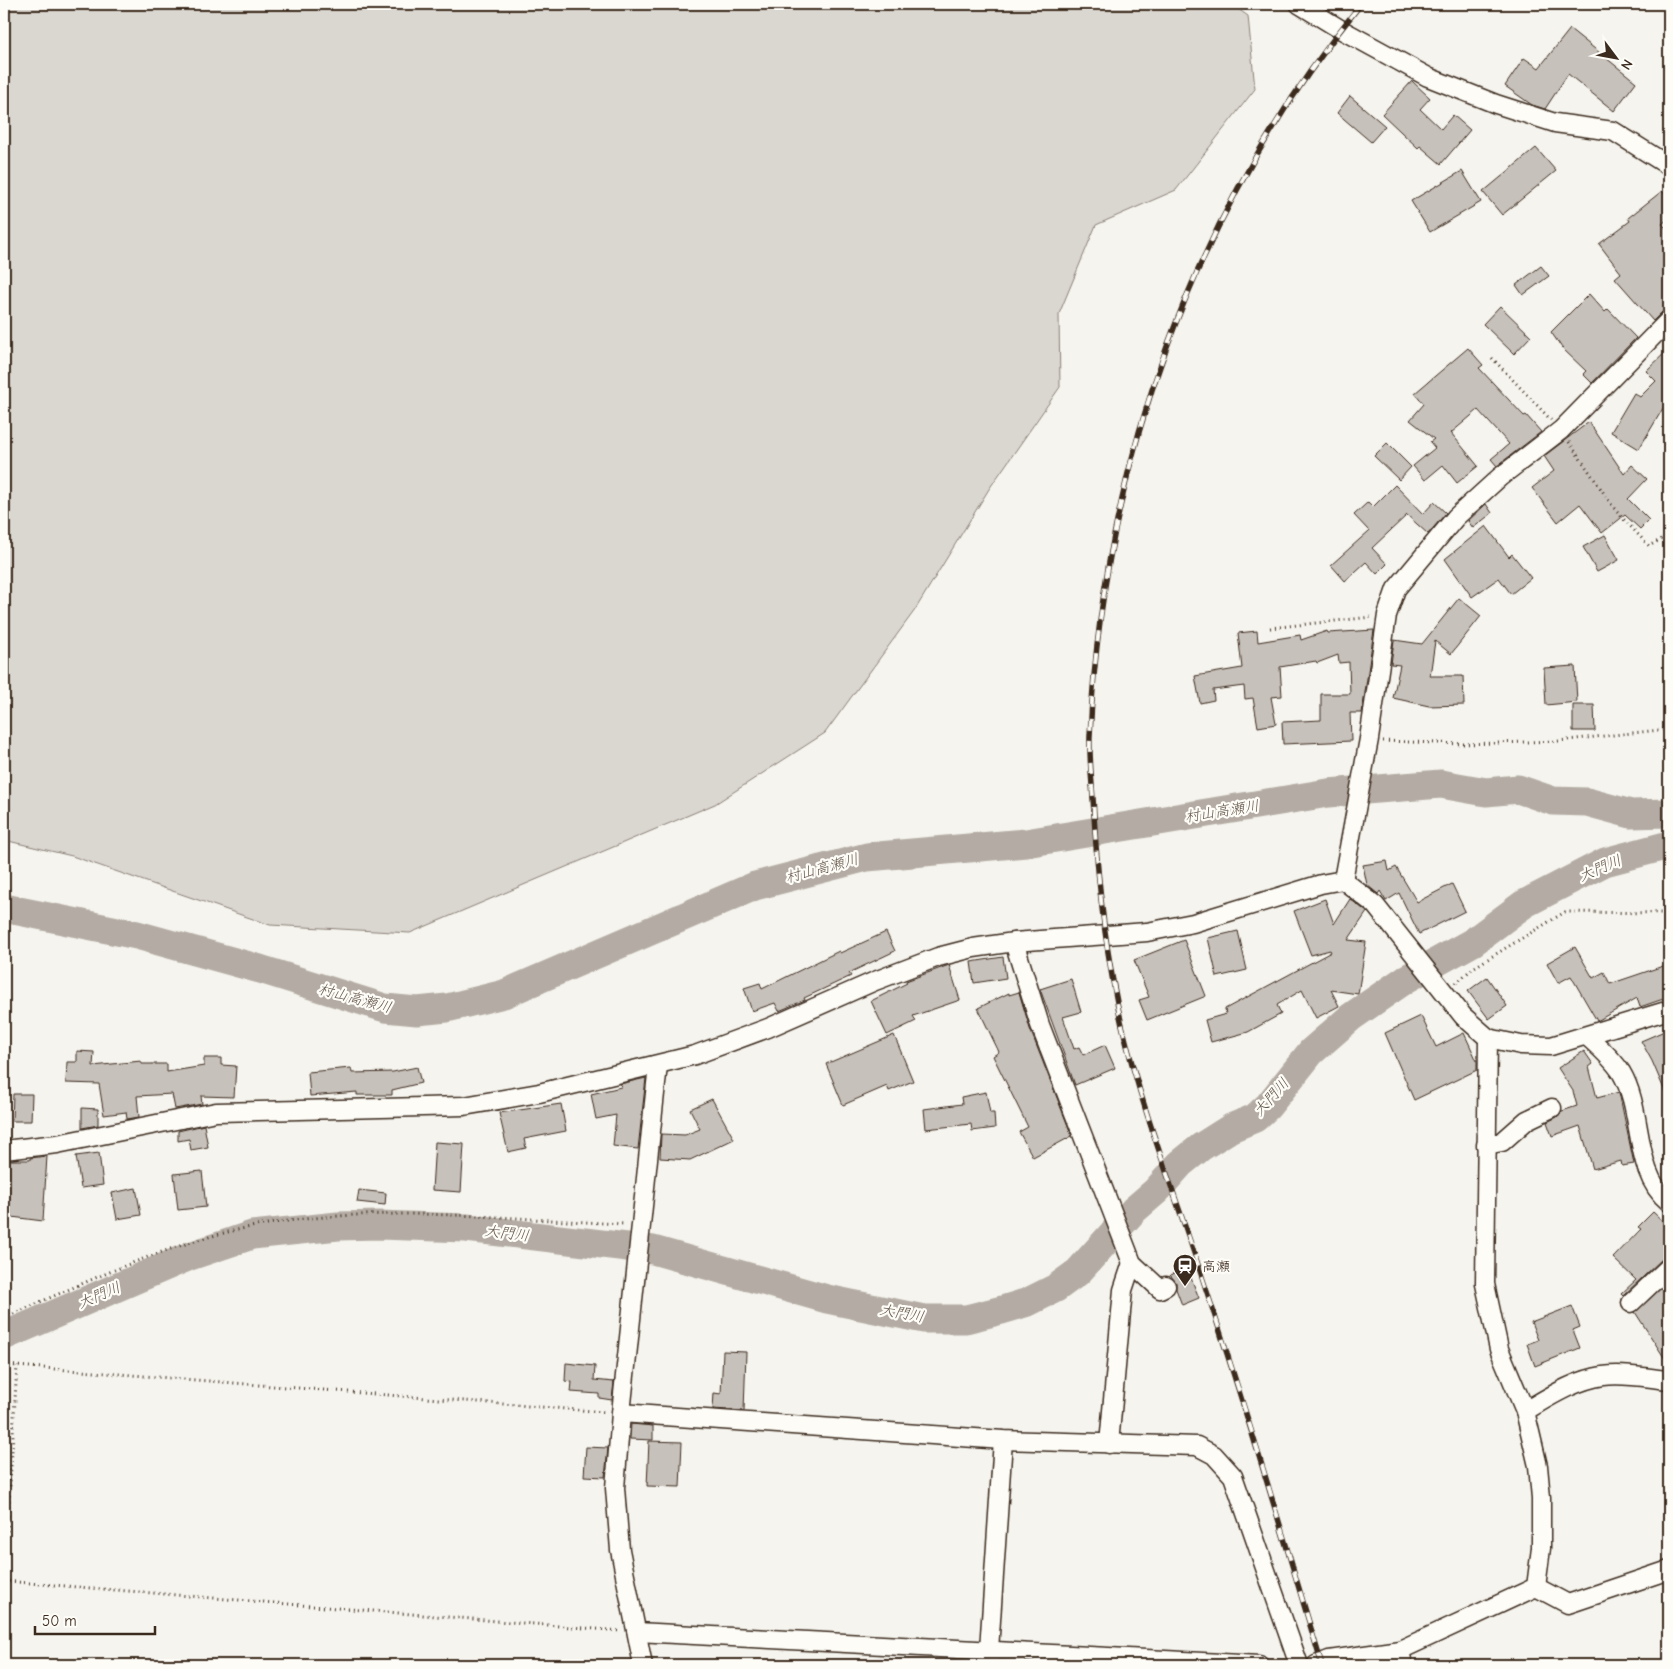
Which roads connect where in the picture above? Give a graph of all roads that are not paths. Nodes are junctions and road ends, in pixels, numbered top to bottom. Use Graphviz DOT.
graph roads {
  1 [pos="1299,4"];
  2 [pos="1669,166"];
  3 [pos="1669,320"];
  4 [pos="1343,880"];
  5 [pos="1014,942"];
  6 [pos="1669,1010"];
  7 [pos="1587,1036"];
  8 [pos="1488,1038"];
  9 [pos="658,1065"];
  10 [pos="1552,1108"];
  11 [pos="1486,1144"];
  12 [pos="4,1150"];
  13 [pos="1669,1202"];
  14 [pos="1132,1263"];
  15 [pos="1669,1267"];
  16 [pos="1166,1286"];
  17 [pos="1631,1304"];
  18 [pos="1669,1380"];
  19 [pos="1525,1411"];
  20 [pos="621,1413"];
  21 [pos="1003,1440"];
  22 [pos="1109,1444"];
  23 [pos="1669,1570"];
  24 [pos="1536,1587"];
  25 [pos="637,1632"];
  26 [pos="1401,1658"];
  27 [pos="989,1659"];
  28 [pos="643,1665"];
  29 [pos="1259,1665"];
  30 [pos="1299,1665"];
  31 [pos="1316,1665"];
  1 -- 2 [label="street"];
  3 -- 4 [label="street"];
  4 -- 5 [label="street"];
  4 -- 8 [label="street"];
  5 -- 9 [label="street"];
  5 -- 14 [label="street"];
  6 -- 7 [label="street"];
  7 -- 8 [label="street"];
  7 -- 13 [label="street"];
  8 -- 11 [label="street"];
  9 -- 12 [label="street"];
  9 -- 20 [label="street"];
  10 -- 11 [label="street"];
  11 -- 19 [label="street"];
  14 -- 16 [label="street"];
  14 -- 22 [label="street"];
  15 -- 17 [label="street"];
  18 -- 19 [label="street"];
  19 -- 24 [label="street"];
  20 -- 21 [label="street"];
  20 -- 25 [label="street"];
  21 -- 22 [label="street"];
  21 -- 27 [label="street"];
  22 -- 30 [label="street"];
  23 -- 24 [label="street"];
  24 -- 26 [label="street"];
  25 -- 27 [label="street"];
  25 -- 28 [label="street"];
  26 -- 31 [label="street"];
  27 -- 29 [label="street"];
}
